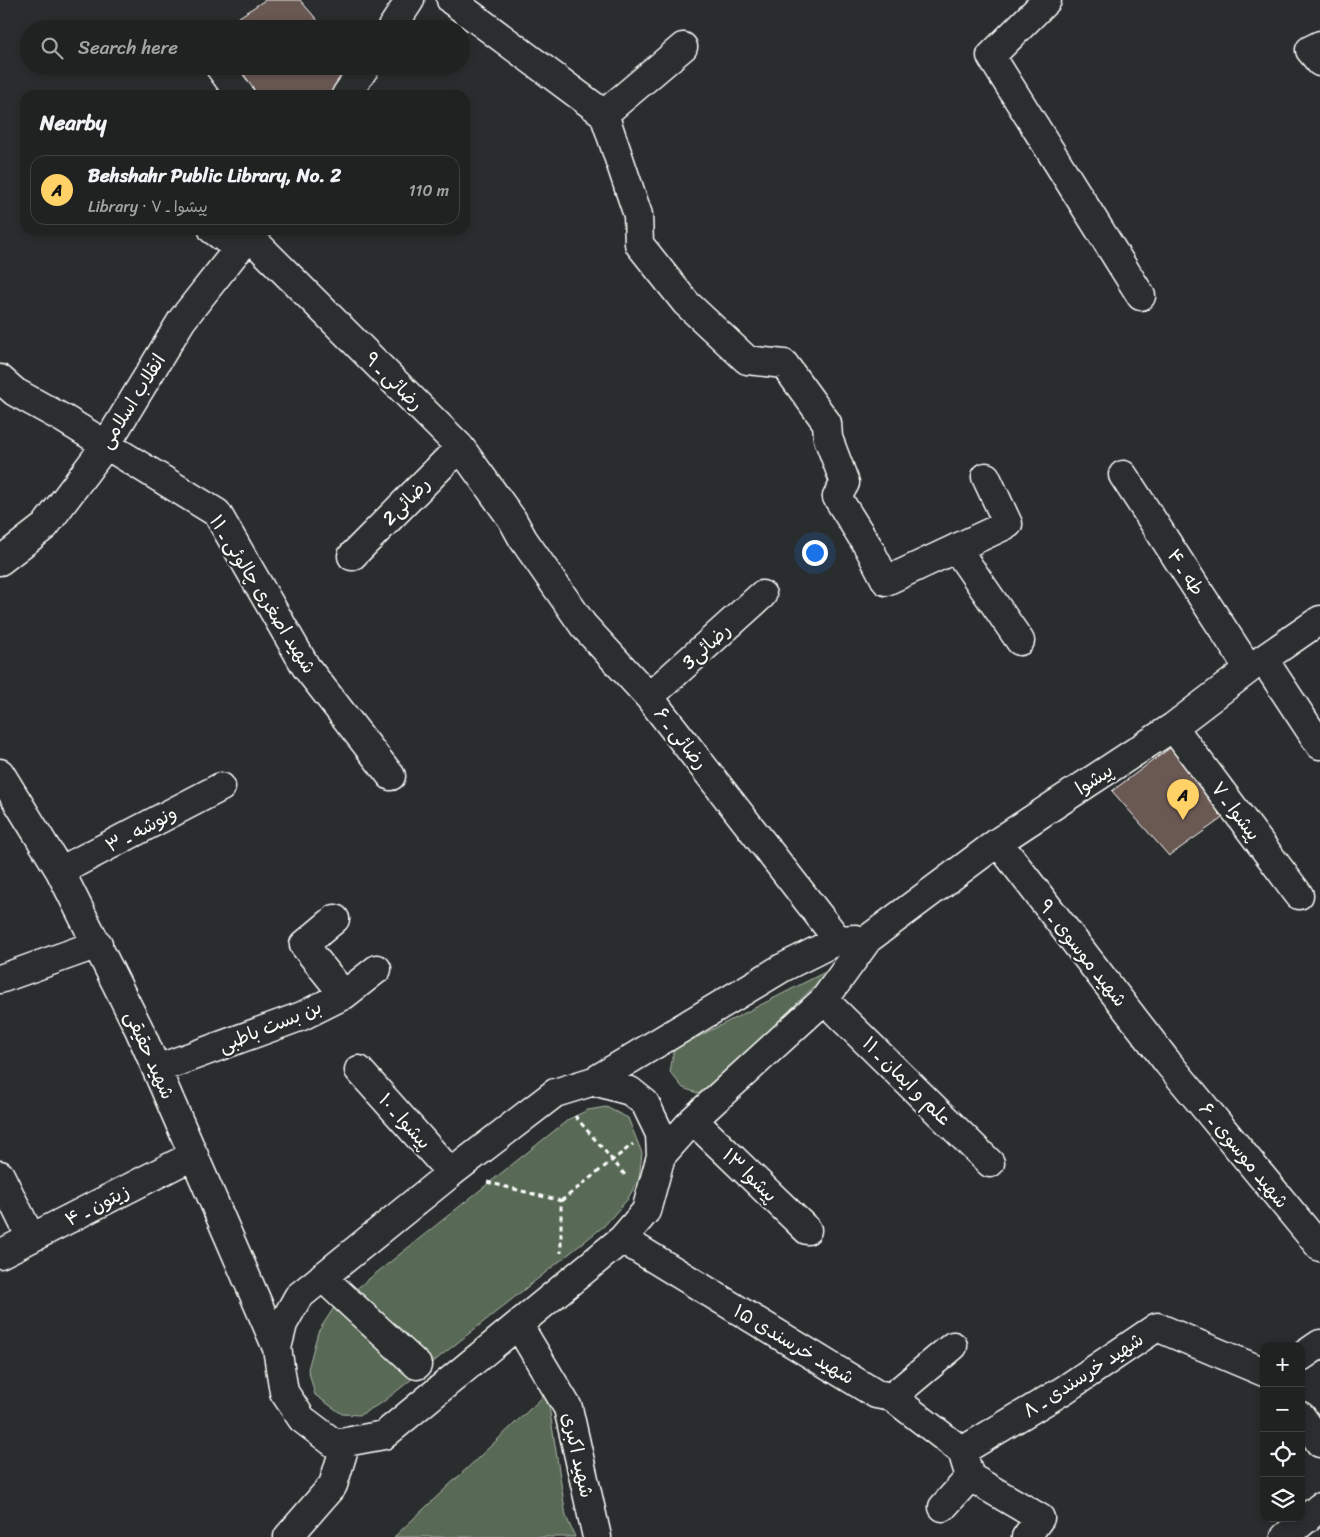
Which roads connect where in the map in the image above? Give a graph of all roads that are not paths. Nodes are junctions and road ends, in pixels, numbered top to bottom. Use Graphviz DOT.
graph roads {
  1 [pos="410,0"];
  2 [pos="452,0"];
  3 [pos="1048,0"];
  4 [pos="397,20"];
  5 [pos="1320,45"];
  6 [pos="683,47"];
  7 [pos="1320,62"];
  8 [pos="226,75"];
  9 [pos="360,75"];
  10 [pos="236,90"];
  11 [pos="349,90"];
  12 [pos="604,114"];
  13 [pos="234,235"];
  14 [pos="247,238"];
  15 [pos="1141,296"];
  16 [pos="0,379"];
  17 [pos="106,445"];
  18 [pos="460,447"];
  19 [pos="1123,474"];
  20 [pos="986,477"];
  21 [pos="522,539"];
  22 [pos="956,548"];
  23 [pos="352,556"];
  24 [pos="0,561"];
  25 [pos="762,594"];
  26 [pos="1320,620"];
  27 [pos="1020,640"];
  28 [pos="1257,665"];
  29 [pos="649,697"];
  30 [pos="1173,726"];
  31 [pos="1320,745"];
  32 [pos="0,773"];
  33 [pos="392,776"];
  34 [pos="221,787"];
  35 [pos="998,842"];
  36 [pos="60,871"];
  37 [pos="1299,895"];
  38 [pos="335,919"];
  39 [pos="868,939"];
  40 [pos="838,940"];
  41 [pos="98,944"];
  42 [pos="377,969"];
  43 [pos="0,978"];
  44 [pos="344,995"];
  45 [pos="824,1000"];
  46 [pos="1168,1063"];
  47 [pos="157,1069"];
  48 [pos="359,1070"];
  49 [pos="594,1081"];
  50 [pos="693,1120"];
  51 [pos="194,1155"];
  52 [pos="661,1156"];
  53 [pos="990,1163"];
  54 [pos="451,1173"];
  55 [pos="0,1175"];
  56 [pos="807,1230"];
  57 [pos="31,1238"];
  58 [pos="622,1239"];
  59 [pos="1320,1247"];
  60 [pos="0,1254"];
  61 [pos="322,1277"];
  62 [pos="519,1326"];
  63 [pos="1320,1344"];
  64 [pos="953,1346"];
  65 [pos="277,1348"];
  66 [pos="1305,1354"];
  67 [pos="417,1366"];
  68 [pos="1260,1370"];
  69 [pos="892,1397"];
  70 [pos="1305,1422"];
  71 [pos="346,1442"];
  72 [pos="1320,1443"];
  73 [pos="962,1451"];
  74 [pos="970,1477"];
  75 [pos="943,1507"];
  76 [pos="1320,1507"];
  77 [pos="1033,1528"];
  78 [pos="288,1537"];
  79 [pos="597,1537"];
  80 [pos="1285,1537"];
  1 -- 4 [label="street"];
  2 -- 12 [label="street"];
  3 -- 15 [label="street"];
  5 -- 7 [label="street"];
  6 -- 12 [label="street"];
  8 -- 10 [label="street"];
  9 -- 11 [label="street"];
  12 -- 22 [label="street"];
  13 -- 14 [label="street, رضائی ـ ۹"];
  14 -- 17 [label="street, انقلاب اسلامی"];
  14 -- 18 [label="street, رضائی ـ ۹"];
  16 -- 17 [label="street, شهید اصغری چالوئی ـ ۱۱"];
  17 -- 24 [label="street, انقلاب اسلامی"];
  17 -- 33 [label="street, شهید اصغری چالوئی ـ ۱۱"];
  18 -- 21 [label="street, رضائی ـ ۹"];
  18 -- 23 [label="street, رضائی2"];
  19 -- 28 [label="street, طه ـ ۴"];
  20 -- 22 [label="street"];
  21 -- 29 [label="street, رضائی ـ ۶"];
  22 -- 27 [label="street"];
  25 -- 29 [label="street, رضائی3"];
  26 -- 28 [label="street, پیشوا"];
  28 -- 30 [label="street, پیشوا"];
  28 -- 31 [label="street, طه ـ ۴"];
  29 -- 40 [label="street, رضائی ـ ۶"];
  30 -- 35 [label="street, پیشوا"];
  30 -- 37 [label="street, پیشوا ـ ۷"];
  32 -- 36 [label="street, شهید حقیقی"];
  34 -- 36 [label="street, ونوشه ـ ۳"];
  35 -- 39 [label="street, پیشوا"];
  35 -- 46 [label="street, شهید موسوی ـ ۹"];
  36 -- 41 [label="street, شهید حقیقی"];
  38 -- 44 [label="street"];
  39 -- 40 [label="street"];
  39 -- 45 [label="street, پیشوا"];
  40 -- 49 [label="street"];
  41 -- 43 [label="street"];
  41 -- 47 [label="street, شهید حقیقی"];
  42 -- 44 [label="street, بن بست باطبی"];
  44 -- 47 [label="street, بن بست باطبی"];
  45 -- 50 [label="street, پیشوا"];
  45 -- 53 [label="street, علم و ایمان ـ ۱۱"];
  46 -- 59 [label="street, شهید موسوی ـ ۶"];
  47 -- 51 [label="street, شهید حقیقی"];
  48 -- 54 [label="street, پیشوا ـ ۱۰"];
  49 -- 52 [label="street"];
  49 -- 54 [label="street"];
  50 -- 52 [label="street, پیشوا"];
  50 -- 56 [label="street, پیشوا ۱۳"];
  51 -- 57 [label="street, زیتون ـ ۴"];
  51 -- 65 [label="street, شهید حقیقی"];
  52 -- 58 [label="street"];
  54 -- 61 [label="street"];
  55 -- 57 [label="street"];
  57 -- 60 [label="street, زیتون ـ ۴"];
  58 -- 62 [label="street"];
  58 -- 69 [label="street, شهید خرسندی ۱۵"];
  61 -- 65 [label="street"];
  61 -- 67 [label="street"];
  62 -- 71 [label="street"];
  62 -- 79 [label="street, شهید اکبری"];
  63 -- 66 [label="street"];
  64 -- 69 [label="street"];
  65 -- 71 [label="street"];
  68 -- 73 [label="street, شهید خرسندی ـ ۸"];
  69 -- 73 [label="street, شهید خرسندی ۱۵"];
  70 -- 72 [label="street"];
  71 -- 78 [label="street"];
  73 -- 74 [label="street"];
  74 -- 75 [label="street"];
  74 -- 77 [label="street"];
  76 -- 80 [label="street"];
}
